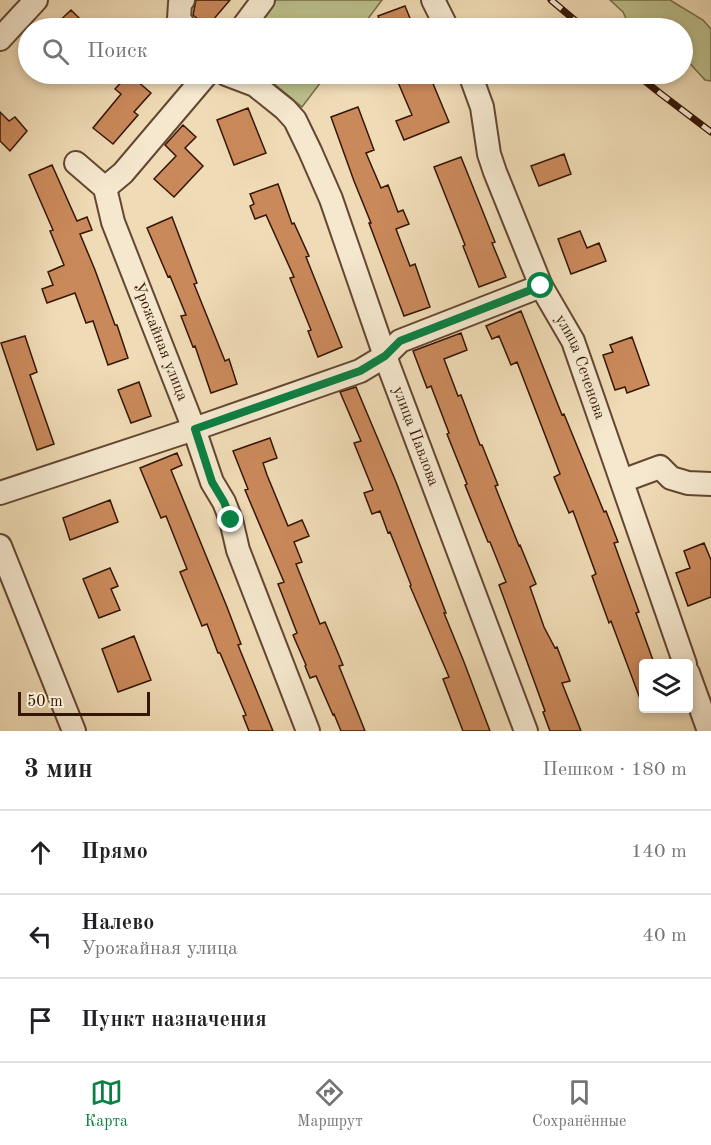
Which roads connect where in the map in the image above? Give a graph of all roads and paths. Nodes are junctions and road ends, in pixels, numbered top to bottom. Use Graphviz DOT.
graph roads {
  1 [pos="36,0"];
  2 [pos="183,0"];
  3 [pos="263,0"];
  4 [pos="433,0"];
  5 [pos="19,18"];
  6 [pos="179,18"];
  7 [pos="250,18"];
  8 [pos="442,18"];
  9 [pos="18,20"];
  10 [pos="0,39"];
  11 [pos="199,84"];
  12 [pos="252,84"];
  13 [pos="474,84"];
  14 [pos="76,163"];
  15 [pos="105,188"];
  16 [pos="541,286"];
  17 [pos="385,356"];
  18 [pos="195,429"];
  19 [pos="622,481"];
  20 [pos="711,484"];
  21 [pos="0,493"];
  22 [pos="0,546"];
  23 [pos="684,659"];
  24 [pos="693,687"];
  25 [pos="74,731"];
  26 [pos="308,731"];
  27 [pos="526,731"];
  28 [pos="709,731"];
  1 -- 5 [label="street"];
  2 -- 6 [label="street"];
  3 -- 7 [label="street"];
  4 -- 8 [label="street"];
  9 -- 10 [label="street"];
  11 -- 15 [label="street"];
  12 -- 17 [label="street, улица Павлова"];
  13 -- 16 [label="street, улица Сеченова"];
  14 -- 15 [label="street"];
  15 -- 18 [label="street, Урожайная улица"];
  16 -- 17 [label="street"];
  16 -- 19 [label="street, улица Сеченова"];
  17 -- 18 [label="street"];
  17 -- 27 [label="street, улица Павлова"];
  18 -- 21 [label="street"];
  18 -- 26 [label="street, Урожайная улица"];
  19 -- 20 [label="street"];
  19 -- 23 [label="street, улица Сеченова"];
  22 -- 25 [label="street"];
  24 -- 28 [label="street"];
}
